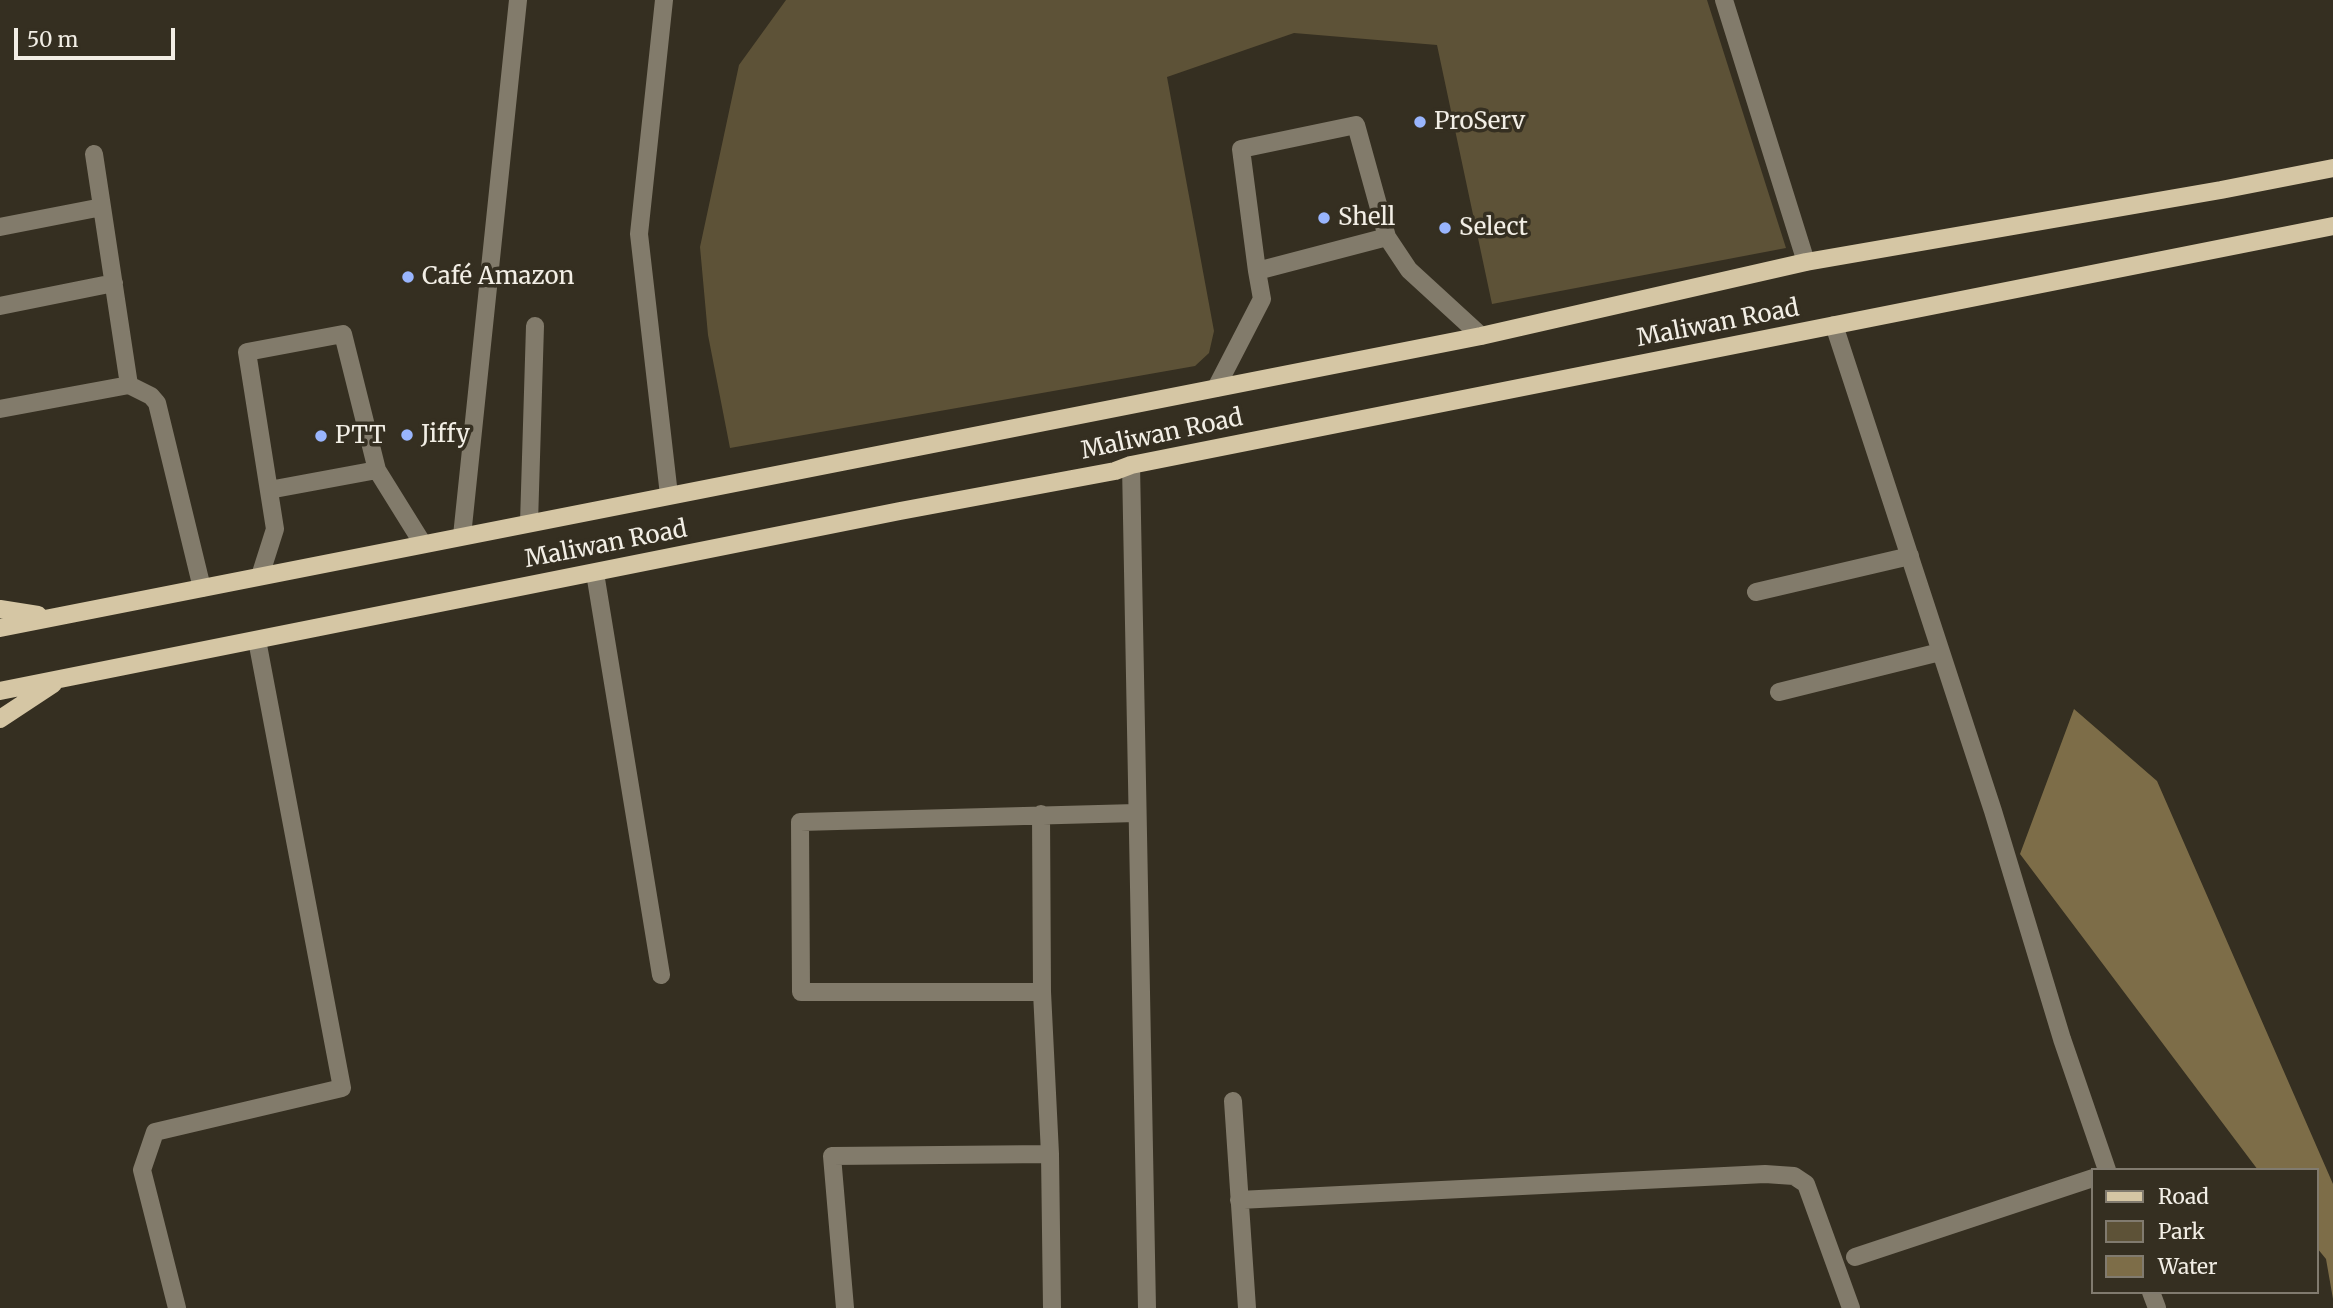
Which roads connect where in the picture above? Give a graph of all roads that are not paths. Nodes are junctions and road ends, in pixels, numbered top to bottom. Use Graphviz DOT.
graph roads {
  1 [pos="518,0"];
  2 [pos="664,0"];
  3 [pos="1724,0"];
  4 [pos="94,154"];
  5 [pos="2333,168"];
  6 [pos="102,207"];
  7 [pos="2333,226"];
  8 [pos="0,227"];
  9 [pos="1387,237"];
  10 [pos="1805,262"];
  11 [pos="1257,271"];
  12 [pos="114,283"];
  13 [pos="0,306"];
  14 [pos="535,326"];
  15 [pos="1834,326"];
  16 [pos="1481,336"];
  17 [pos="129,385"];
  18 [pos="1216,388"];
  19 [pos="0,409"];
  20 [pos="1131,465"];
  21 [pos="377,470"];
  22 [pos="269,490"];
  23 [pos="669,495"];
  24 [pos="529,523"];
  25 [pos="462,537"];
  26 [pos="423,544"];
  27 [pos="1910,556"];
  28 [pos="595,573"];
  29 [pos="260,576"];
  30 [pos="202,587"];
  31 [pos="1756,592"];
  32 [pos="0,609"];
  33 [pos="52,617"];
  34 [pos="0,628"];
  35 [pos="257,640"];
  36 [pos="1940,652"];
  37 [pos="62,678"];
  38 [pos="0,691"];
  39 [pos="1779,692"];
  40 [pos="0,719"];
  41 [pos="1136,813"];
  42 [pos="1041,814"];
  43 [pos="661,975"];
  44 [pos="1042,992"];
  45 [pos="1233,1101"];
  46 [pos="1050,1154"];
  47 [pos="2106,1168"];
  48 [pos="2092,1178"];
  49 [pos="1239,1200"];
  50 [pos="1854,1257"];
  51 [pos="177,1308"];
  52 [pos="845,1308"];
  53 [pos="1052,1308"];
  54 [pos="1147,1308"];
  55 [pos="1247,1308"];
  56 [pos="1851,1308"];
  1 -- 25 [label="street"];
  2 -- 23 [label="street"];
  3 -- 10 [label="street"];
  4 -- 6 [label="street"];
  5 -- 10 [label="main road"];
  6 -- 8 [label="street"];
  6 -- 12 [label="street"];
  7 -- 15 [label="main road, Maliwan Road"];
  9 -- 11 [label="street"];
  9 -- 11 [label="street"];
  9 -- 16 [label="street"];
  10 -- 16 [label="main road"];
  11 -- 18 [label="street"];
  12 -- 13 [label="street"];
  12 -- 17 [label="street"];
  14 -- 24 [label="street"];
  15 -- 20 [label="main road, Maliwan Road"];
  15 -- 27 [label="street"];
  16 -- 18 [label="main road"];
  17 -- 19 [label="street"];
  17 -- 30 [label="street"];
  18 -- 23 [label="main road"];
  20 -- 28 [label="main road, Maliwan Road"];
  20 -- 41 [label="street"];
  21 -- 22 [label="street"];
  21 -- 22 [label="street"];
  21 -- 26 [label="street"];
  22 -- 29 [label="street"];
  23 -- 24 [label="main road"];
  24 -- 25 [label="main road"];
  25 -- 26 [label="main road"];
  26 -- 29 [label="main road"];
  27 -- 31 [label="street"];
  27 -- 36 [label="street"];
  28 -- 35 [label="main road, Maliwan Road"];
  28 -- 43 [label="street"];
  29 -- 30 [label="main road"];
  30 -- 33 [label="main road"];
  32 -- 33 [label="main road"];
  33 -- 34 [label="main road"];
  35 -- 37 [label="main road, Maliwan Road"];
  35 -- 51 [label="street"];
  36 -- 39 [label="street"];
  36 -- 47 [label="street"];
  37 -- 38 [label="main road, Maliwan Road"];
  37 -- 40 [label="main road"];
  41 -- 42 [label="street"];
  41 -- 54 [label="street"];
  42 -- 44 [label="street"];
  42 -- 44 [label="street"];
  44 -- 46 [label="street"];
  45 -- 49 [label="street"];
  46 -- 52 [label="street"];
  46 -- 53 [label="street"];
  48 -- 50 [label="street"];
  49 -- 55 [label="street"];
  49 -- 56 [label="street"];
}
